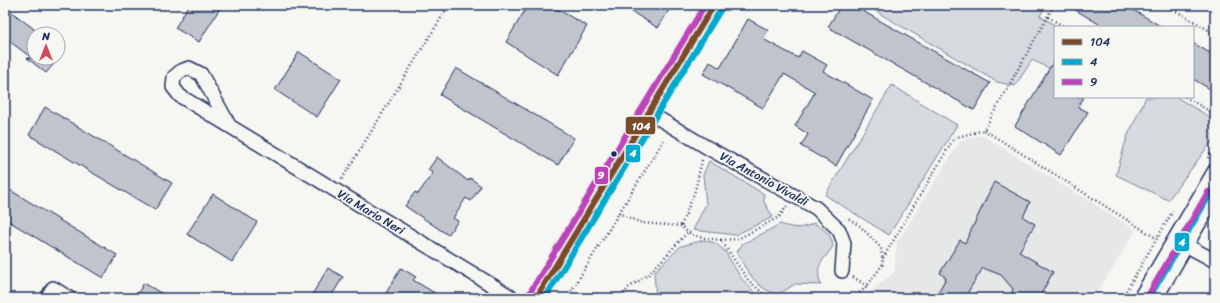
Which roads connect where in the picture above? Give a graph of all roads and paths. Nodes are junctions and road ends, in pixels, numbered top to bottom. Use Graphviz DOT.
graph roads {
  1 [pos="448,5"];
  2 [pos="714,5"];
  3 [pos="1050,5"];
  4 [pos="1166,5"];
  5 [pos="1053,6"];
  6 [pos="1048,17"];
  7 [pos="1063,26"];
  8 [pos="1215,34"];
  9 [pos="1187,98"];
  10 [pos="648,112"];
  11 [pos="1215,114"];
  12 [pos="229,125"];
  13 [pos="672,126"];
  14 [pos="984,130"];
  15 [pos="1215,170"];
  16 [pos="342,180"];
  17 [pos="795,196"];
  18 [pos="1215,196"];
  19 [pos="618,213"];
  20 [pos="681,226"];
  21 [pos="1156,238"];
  22 [pos="1175,239"];
  23 [pos="721,240"];
  24 [pos="1187,245"];
  25 [pos="1215,261"];
  26 [pos="883,264"];
  27 [pos="842,271"];
  28 [pos="46,298"];
  29 [pos="69,298"];
  30 [pos="513,298"];
  31 [pos="536,298"];
  32 [pos="567,298"];
  33 [pos="622,298"];
  34 [pos="768,298"];
  35 [pos="1140,298"];
  36 [pos="1156,298"];
  1 -- 16 [label="path"];
  2 -- 10 [label="street"];
  3 -- 5 [label="path"];
  4 -- 8 [label="path"];
  5 -- 6 [label="path"];
  6 -- 7 [label="path"];
  6 -- 14 [label="path"];
  9 -- 11 [label="path"];
  10 -- 13 [label="street, Via Antonio Vivaldi"];
  10 -- 31 [label="street"];
  12 -- 12 [label="street, Via Mario Neri"];
  12 -- 30 [label="street, Via Mario Neri"];
  13 -- 17 [label="street, Via Antonio Vivaldi"];
  13 -- 19 [label="path"];
  14 -- 21 [label="path"];
  14 -- 26 [label="path"];
  15 -- 22 [label="street"];
  17 -- 23 [label="path"];
  17 -- 27 [label="street, Via Antonio Vivaldi"];
  18 -- 24 [label="street"];
  19 -- 20 [label="path"];
  19 -- 32 [label="path"];
  22 -- 24 [label="street"];
  22 -- 35 [label="street"];
  23 -- 33 [label="path"];
  23 -- 34 [label="path"];
  24 -- 25 [label="street"];
  24 -- 36 [label="street"];
  28 -- 29 [label="street"];
}
